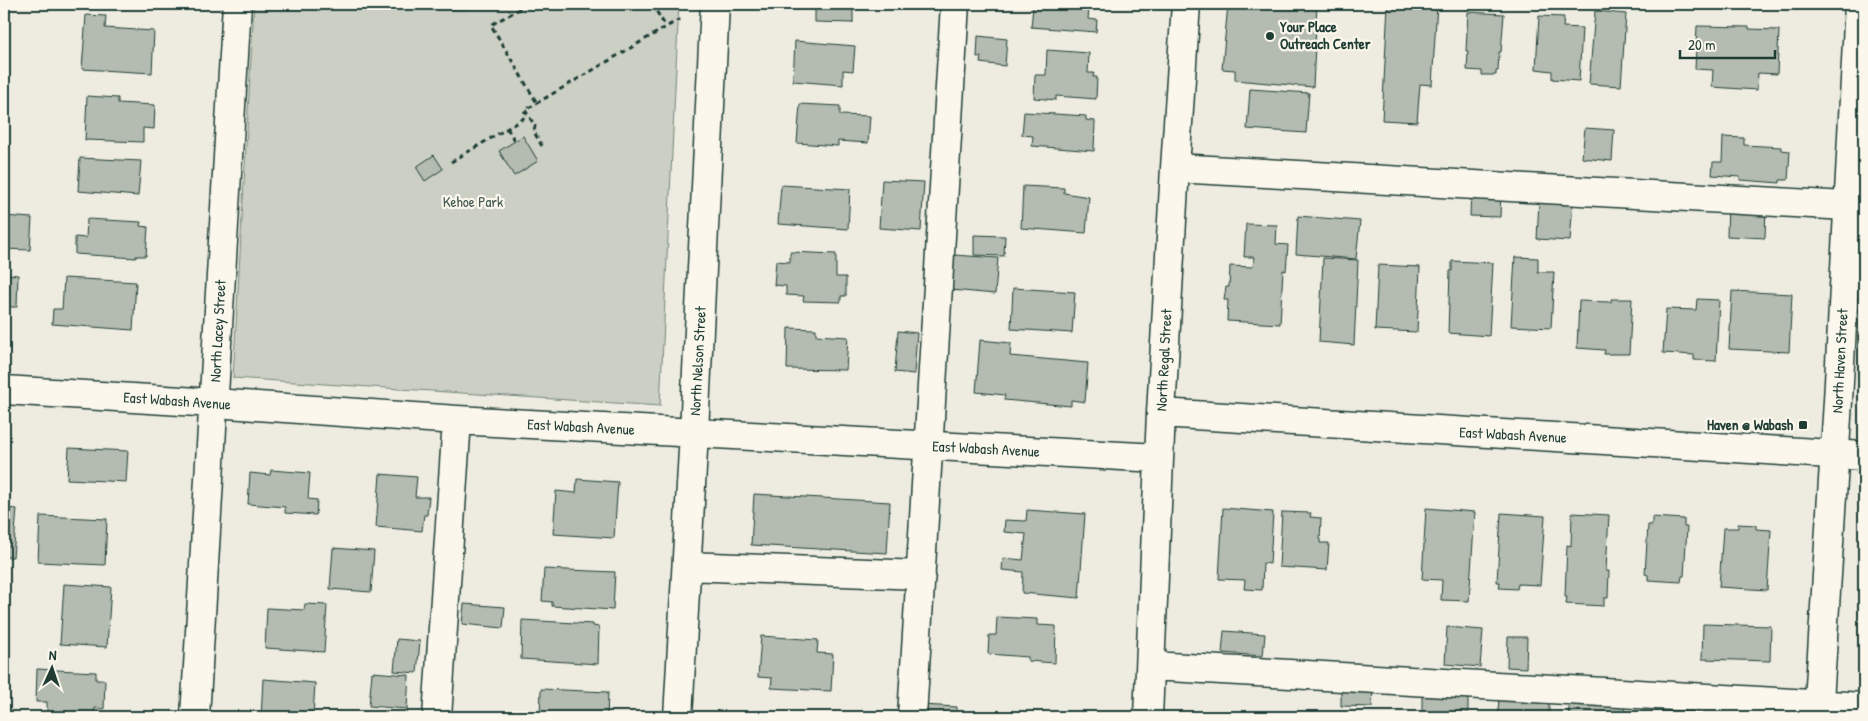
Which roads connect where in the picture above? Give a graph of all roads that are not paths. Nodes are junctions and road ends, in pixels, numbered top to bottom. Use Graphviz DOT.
graph roads {
  1 [pos="237,4"];
  2 [pos="954,4"];
  3 [pos="1186,4"];
  4 [pos="1859,4"];
  5 [pos="715,12"];
  6 [pos="1174,168"];
  7 [pos="1856,206"];
  8 [pos="4,390"];
  9 [pos="214,402"];
  10 [pos="1161,414"];
  11 [pos="457,420"];
  12 [pos="694,432"];
  13 [pos="929,446"];
  14 [pos="1835,454"];
  15 [pos="1864,456"];
  16 [pos="1159,458"];
  17 [pos="687,566"];
  18 [pos="921,575"];
  19 [pos="1151,666"];
  20 [pos="1864,707"];
  21 [pos="1818,711"];
  22 [pos="195,717"];
  23 [pos="437,717"];
  24 [pos="678,717"];
  25 [pos="912,717"];
  26 [pos="1148,717"];
  1 -- 9 [label="street, North Lacey Street"];
  2 -- 13 [label="street"];
  3 -- 6 [label="street, North Regal Street"];
  4 -- 7 [label="street, North Haven Street"];
  5 -- 12 [label="street, North Nelson Street"];
  6 -- 7 [label="street"];
  6 -- 10 [label="street, North Regal Street"];
  7 -- 14 [label="street, North Haven Street"];
  8 -- 9 [label="street, East Wabash Avenue"];
  9 -- 11 [label="street, East Wabash Avenue"];
  9 -- 22 [label="street, North Lacey Street"];
  10 -- 14 [label="street, East Wabash Avenue"];
  10 -- 16 [label="street, North Regal Street"];
  11 -- 12 [label="street, East Wabash Avenue"];
  11 -- 23 [label="street"];
  12 -- 13 [label="street, East Wabash Avenue"];
  12 -- 17 [label="street, North Nelson Street"];
  13 -- 16 [label="street, East Wabash Avenue"];
  13 -- 18 [label="street"];
  14 -- 15 [label="street, East Wabash Avenue"];
  14 -- 21 [label="street, North Haven Street"];
  16 -- 19 [label="street, North Regal Street"];
  17 -- 18 [label="street"];
  17 -- 24 [label="street, North Nelson Street"];
  18 -- 25 [label="street"];
  19 -- 21 [label="street"];
  19 -- 26 [label="street, North Regal Street"];
  20 -- 21 [label="street"];
}
